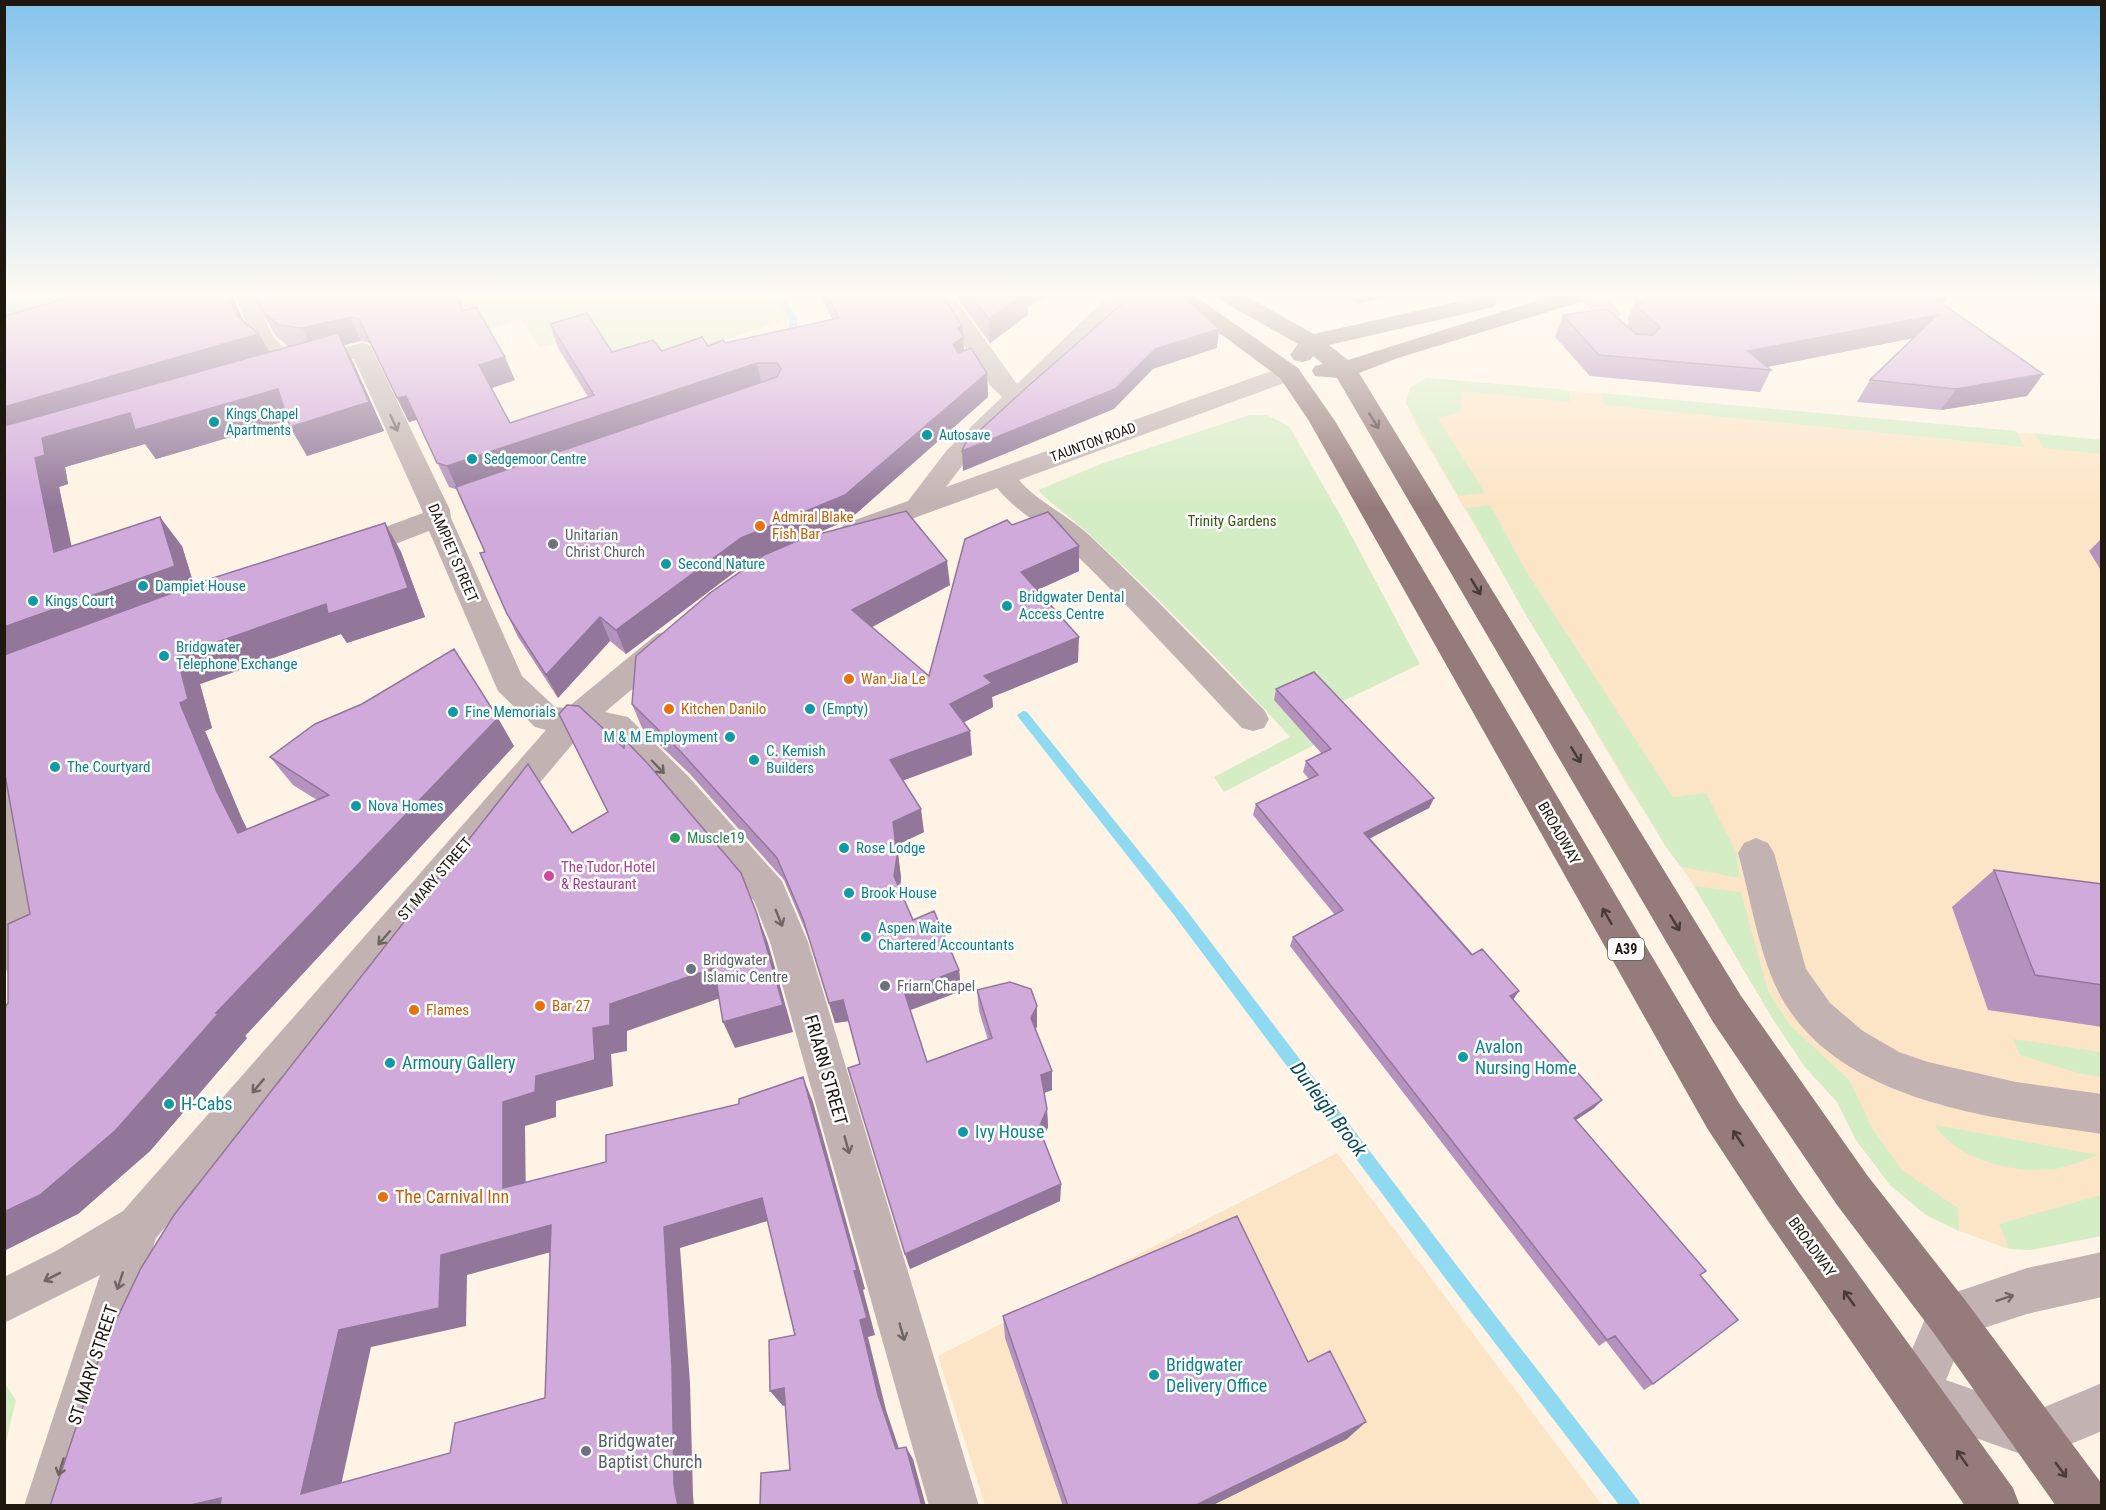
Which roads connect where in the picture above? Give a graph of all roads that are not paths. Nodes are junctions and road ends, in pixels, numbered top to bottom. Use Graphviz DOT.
graph roads {
  1 [pos="296,366"];
  2 [pos="369,366"];
  3 [pos="990,366"];
  4 [pos="1049,366"];
  5 [pos="1280,366"];
  6 [pos="1294,366"];
  7 [pos="1341,366"];
  8 [pos="1354,366"];
  9 [pos="1345,370"];
  10 [pos="1289,373"];
  11 [pos="268,376"];
  12 [pos="1017,398"];
  13 [pos="1001,476"];
  14 [pos="908,509"];
  15 [pos="444,511"];
  16 [pos="826,541"];
  17 [pos="328,559"];
  18 [pos="690,623"];
  19 [pos="575,720"];
  20 [pos="1253,720"];
  21 [pos="4,755"];
  22 [pos="1756,853"];
  23 [pos="21,993"];
  24 [pos="2102,1114"];
  25 [pos="138,1226"];
  26 [pos="2102,1274"];
  27 [pos="4,1301"];
  28 [pos="1949,1316"];
  29 [pos="1917,1394"];
  30 [pos="2102,1407"];
  31 [pos="2036,1435"];
  32 [pos="49,1506"];
  33 [pos="954,1506"];
  34 [pos="1995,1506"];
  35 [pos="2087,1506"];
  1 -- 11 [label="street"];
  2 -- 15 [label="street, DAMPIET STREET, one-way"];
  3 -- 12 [label="street"];
  4 -- 12 [label="street"];
  5 -- 10 [label="main road, BROADWAY"];
  6 -- 10 [label="main road"];
  7 -- 9 [label="main road"];
  8 -- 9 [label="main road, TAUNTON ROAD"];
  9 -- 10 [label="main road, TAUNTON ROAD"];
  9 -- 28 [label="main road, one-way"];
  10 -- 13 [label="street, TAUNTON ROAD"];
  29 -- 10 [label="main road, BROADWAY / A39, one-way"];
  12 -- 14 [label="street"];
  13 -- 14 [label="street, TAUNTON ROAD"];
  13 -- 20 [label="street"];
  14 -- 16 [label="street"];
  15 -- 17 [label="street"];
  15 -- 19 [label="street, DAMPIET STREET"];
  18 -- 19 [label="street, ST MARY STREET"];
  19 -- 25 [label="street, ST MARY STREET, one-way"];
  19 -- 33 [label="street, FRIARN STREET, one-way"];
  21 -- 23 [label="street"];
  22 -- 24 [label="street"];
  25 -- 27 [label="street, ST MARY STREET, one-way"];
  25 -- 32 [label="street, ST MARY STREET, one-way"];
  28 -- 26 [label="street, one-way"];
  28 -- 29 [label="street"];
  28 -- 31 [label="main road"];
  29 -- 31 [label="street"];
  34 -- 29 [label="main road, BROADWAY / A39, one-way"];
  30 -- 31 [label="street"];
  31 -- 35 [label="main road, one-way"];
}
